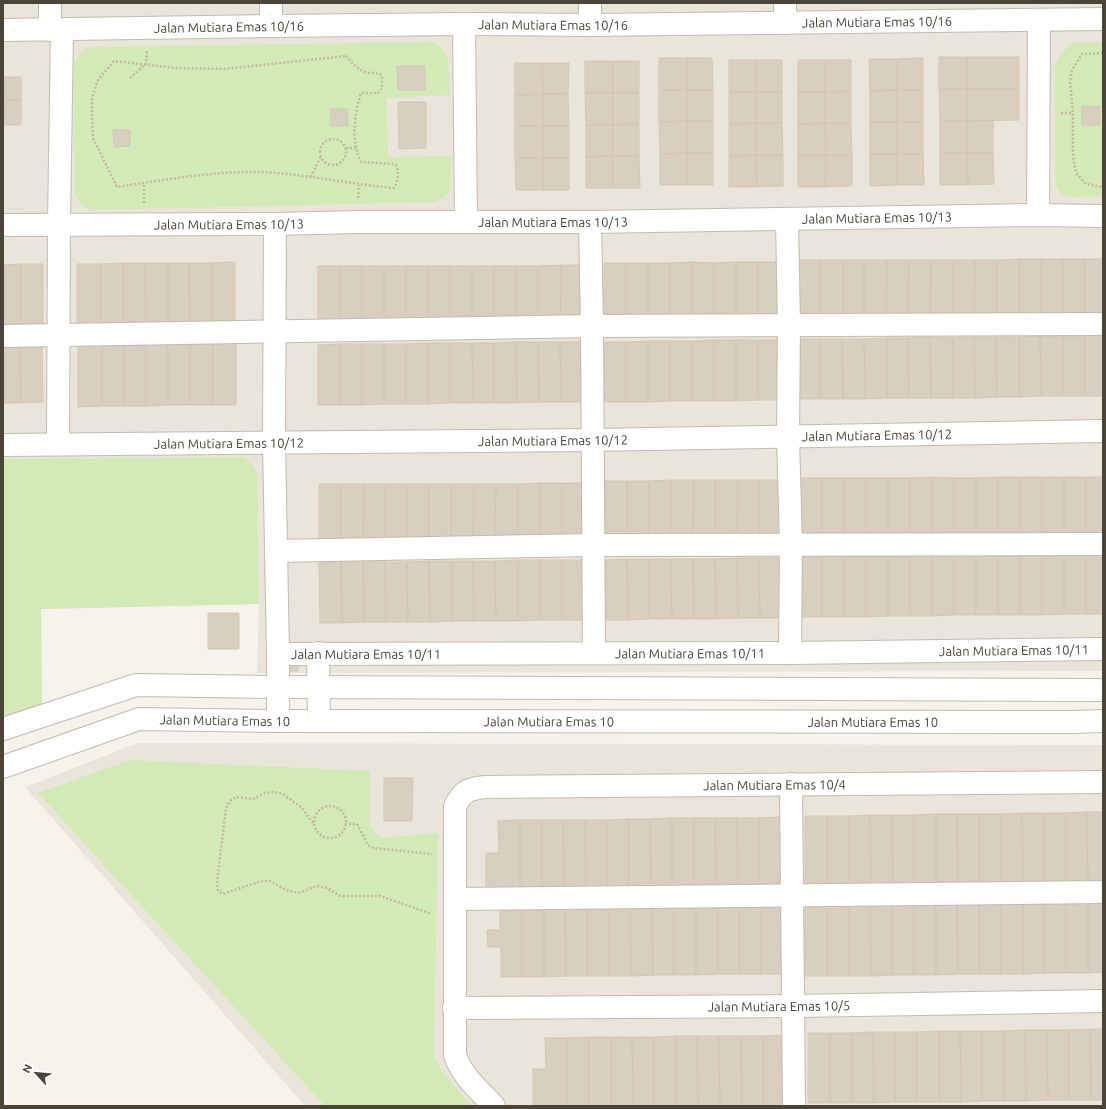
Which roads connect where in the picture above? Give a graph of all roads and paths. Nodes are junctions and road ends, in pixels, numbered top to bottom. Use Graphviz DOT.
graph roads {
  1 [pos="50,3"];
  2 [pos="271,3"];
  3 [pos="590,3"];
  4 [pos="785,13"];
  5 [pos="1103,19"];
  6 [pos="1039,20"];
  7 [pos="464,24"];
  8 [pos="590,25"];
  9 [pos="271,26"];
  10 [pos="147,28"];
  11 [pos="3,30"];
  12 [pos="56,30"];
  13 [pos="1103,53"];
  14 [pos="146,64"];
  15 [pos="130,78"];
  16 [pos="346,148"];
  17 [pos="356,148"];
  18 [pos="321,156"];
  19 [pos="311,177"];
  20 [pos="1103,187"];
  21 [pos="1038,215"];
  22 [pos="1103,216"];
  23 [pos="787,219"];
  24 [pos="466,222"];
  25 [pos="590,222"];
  26 [pos="59,224"];
  27 [pos="275,224"];
  28 [pos="3,225"];
  29 [pos="1103,324"];
  30 [pos="789,325"];
  31 [pos="592,326"];
  32 [pos="275,331"];
  33 [pos="3,336"];
  34 [pos="58,336"];
  35 [pos="1103,431"];
  36 [pos="788,437"];
  37 [pos="593,440"];
  38 [pos="274,443"];
  39 [pos="3,444"];
  40 [pos="58,444"];
  41 [pos="1103,544"];
  42 [pos="594,545"];
  43 [pos="791,545"];
  44 [pos="276,551"];
  45 [pos="1103,648"];
  46 [pos="594,653"];
  47 [pos="790,653"];
  48 [pos="278,654"];
  49 [pos="318,654"];
  50 [pos="277,687"];
  51 [pos="318,687"];
  52 [pos="1103,690"];
  53 [pos="278,721"];
  54 [pos="319,721"];
  55 [pos="1103,721"];
  56 [pos="3,729"];
  57 [pos="3,767"];
  58 [pos="1103,782"];
  59 [pos="791,784"];
  60 [pos="313,823"];
  61 [pos="345,824"];
  62 [pos="454,856"];
  63 [pos="1103,892"];
  64 [pos="792,895"];
  65 [pos="455,908"];
  66 [pos="1103,1001"];
  67 [pos="794,1006"];
  68 [pos="454,1008"];
  69 [pos="494,1106"];
  70 [pos="794,1106"];
  1 -- 12 [label="street"];
  2 -- 9 [label="street"];
  3 -- 8 [label="street"];
  4 -- 6 [label="street, Jalan Mutiara Emas 10/16"];
  4 -- 8 [label="street, Jalan Mutiara Emas 10/16"];
  5 -- 6 [label="street, Jalan Mutiara Emas 10/16"];
  6 -- 21 [label="street"];
  7 -- 8 [label="street, Jalan Mutiara Emas 10/16"];
  7 -- 9 [label="street, Jalan Mutiara Emas 10/16"];
  7 -- 24 [label="street"];
  9 -- 10 [label="street, Jalan Mutiara Emas 10/16"];
  10 -- 12 [label="street, Jalan Mutiara Emas 10/16"];
  10 -- 14 [label="path"];
  11 -- 12 [label="street, Jalan Mutiara Emas 10/16"];
  12 -- 26 [label="street"];
  13 -- 20 [label="path"];
  14 -- 15 [label="path"];
  14 -- 17 [label="path"];
  14 -- 19 [label="path"];
  16 -- 17 [label="path"];
  16 -- 18 [label="path"];
  16 -- 18 [label="path"];
  17 -- 19 [label="path"];
  18 -- 19 [label="path"];
  21 -- 22 [label="street, Jalan Mutiara Emas 10/13"];
  21 -- 23 [label="street, Jalan Mutiara Emas 10/13"];
  23 -- 25 [label="street, Jalan Mutiara Emas 10/13"];
  23 -- 30 [label="street"];
  24 -- 25 [label="street, Jalan Mutiara Emas 10/13"];
  24 -- 27 [label="street, Jalan Mutiara Emas 10/13"];
  25 -- 31 [label="street"];
  26 -- 27 [label="street, Jalan Mutiara Emas 10/13"];
  26 -- 28 [label="street, Jalan Mutiara Emas 10/13"];
  26 -- 34 [label="street"];
  27 -- 32 [label="street"];
  29 -- 30 [label="street"];
  30 -- 31 [label="street"];
  30 -- 36 [label="street"];
  31 -- 32 [label="street"];
  31 -- 37 [label="street"];
  32 -- 34 [label="street"];
  32 -- 38 [label="street"];
  33 -- 34 [label="street"];
  34 -- 40 [label="street"];
  35 -- 36 [label="street, Jalan Mutiara Emas 10/12"];
  36 -- 37 [label="street, Jalan Mutiara Emas 10/12"];
  36 -- 43 [label="street"];
  37 -- 38 [label="street, Jalan Mutiara Emas 10/12"];
  37 -- 42 [label="street"];
  38 -- 40 [label="street, Jalan Mutiara Emas 10/12"];
  38 -- 44 [label="street"];
  39 -- 40 [label="street, Jalan Mutiara Emas 10/12"];
  41 -- 43 [label="street"];
  42 -- 43 [label="street"];
  42 -- 44 [label="street"];
  42 -- 46 [label="street"];
  43 -- 47 [label="street"];
  44 -- 48 [label="street"];
  45 -- 47 [label="street, Jalan Mutiara Emas 10/11"];
  46 -- 47 [label="street, Jalan Mutiara Emas 10/11"];
  46 -- 49 [label="street, Jalan Mutiara Emas 10/11"];
  48 -- 49 [label="street, Jalan Mutiara Emas 10/11"];
  48 -- 50 [label="street"];
  49 -- 51 [label="street"];
  50 -- 51 [label="street"];
  50 -- 53 [label="street"];
  50 -- 56 [label="street"];
  51 -- 52 [label="street"];
  51 -- 54 [label="street"];
  53 -- 54 [label="street, Jalan Mutiara Emas 10"];
  53 -- 57 [label="street, Jalan Mutiara Emas 10"];
  54 -- 55 [label="street, Jalan Mutiara Emas 10"];
  58 -- 59 [label="street, Jalan Mutiara Emas 10/4"];
  59 -- 62 [label="street, Jalan Mutiara Emas 10/4"];
  59 -- 64 [label="street"];
  60 -- 61 [label="path"];
  60 -- 61 [label="path"];
  60 -- 65 [label="path"];
  61 -- 62 [label="path"];
  62 -- 65 [label="street"];
  63 -- 64 [label="street"];
  64 -- 65 [label="street"];
  64 -- 67 [label="street"];
  65 -- 68 [label="street"];
  66 -- 67 [label="street, Jalan Mutiara Emas 10/5"];
  67 -- 68 [label="street, Jalan Mutiara Emas 10/5"];
  67 -- 70 [label="street"];
  68 -- 69 [label="street"];
}
